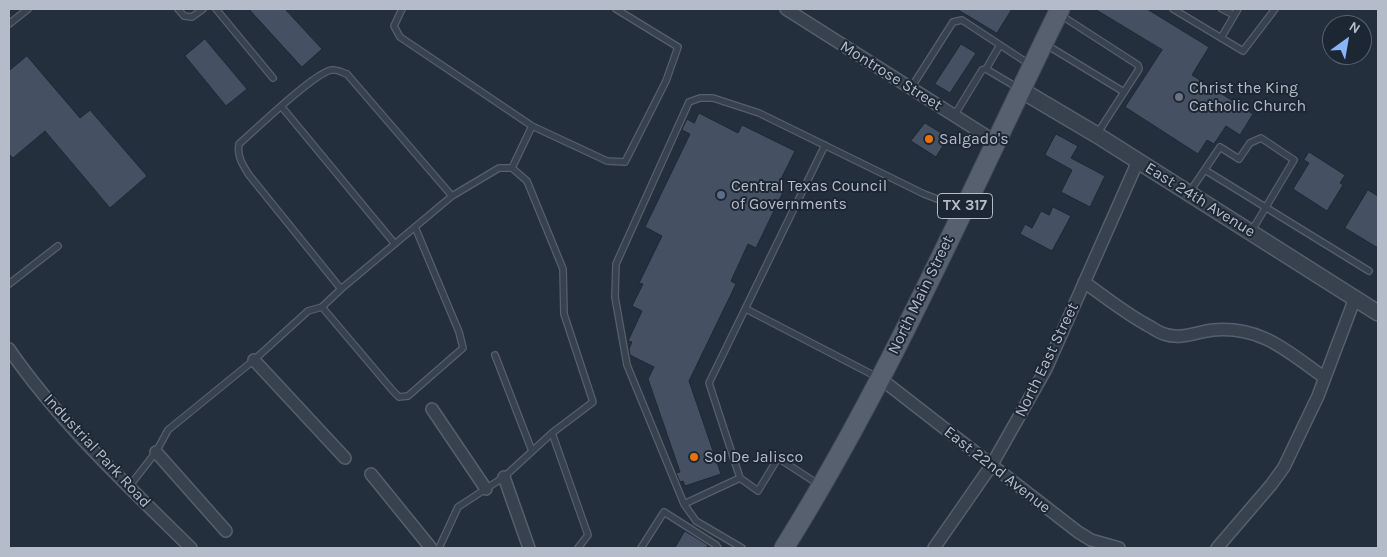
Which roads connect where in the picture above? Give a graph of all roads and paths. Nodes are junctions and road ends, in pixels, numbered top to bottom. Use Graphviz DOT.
graph roads {
  1 [pos="28,9"];
  2 [pos="178,9"];
  3 [pos="203,9"];
  4 [pos="216,9"];
  5 [pos="402,9"];
  6 [pos="616,9"];
  7 [pos="786,9"];
  8 [pos="1172,9"];
  9 [pos="1222,9"];
  10 [pos="1238,9"];
  11 [pos="1275,9"];
  12 [pos="1058,11"];
  13 [pos="1234,15"];
  14 [pos="9,24"];
  15 [pos="1220,38"];
  16 [pos="1043,43"];
  17 [pos="1000,45"];
  18 [pos="1032,66"];
  19 [pos="986,69"];
  20 [pos="273,78"];
  21 [pos="911,88"];
  22 [pos="1021,90"];
  23 [pos="1124,92"];
  24 [pos="281,106"];
  25 [pos="954,116"];
  26 [pos="532,126"];
  27 [pos="1097,135"];
  28 [pos="996,142"];
  29 [pos="825,145"];
  30 [pos="1138,161"];
  31 [pos="512,168"];
  32 [pos="1204,170"];
  33 [pos="1189,193"];
  34 [pos="452,196"];
  35 [pos="1266,208"];
  36 [pos="963,209"];
  37 [pos="415,227"];
  38 [pos="1251,232"];
  39 [pos="395,244"];
  40 [pos="58,246"];
  41 [pos="1369,271"];
  42 [pos="1084,282"];
  43 [pos="9,284"];
  44 [pos="341,289"];
  45 [pos="1355,298"];
  46 [pos="322,306"];
  47 [pos="746,309"];
  48 [pos="1378,314"];
  49 [pos="9,349"];
  50 [pos="495,355"];
  51 [pos="254,360"];
  52 [pos="1325,378"];
  53 [pos="881,379"];
  54 [pos="432,409"];
  55 [pos="552,433"];
  56 [pos="532,451"];
  57 [pos="156,452"];
  58 [pos="345,458"];
  59 [pos="991,466"];
  60 [pos="371,474"];
  61 [pos="504,477"];
  62 [pos="740,478"];
  63 [pos="822,487"];
  64 [pos="128,488"];
  65 [pos="486,488"];
  66 [pos="684,504"];
  67 [pos="226,530"];
  68 [pos="191,548"];
  69 [pos="432,548"];
  70 [pos="439,548"];
  71 [pos="529,548"];
  72 [pos="578,548"];
  73 [pos="641,548"];
  74 [pos="718,548"];
  75 [pos="742,548"];
  76 [pos="784,548"];
  77 [pos="934,548"];
  78 [pos="1119,548"];
  79 [pos="1218,548"];
  1 -- 14 [label="lane"];
  2 -- 3 [label="lane"];
  4 -- 20 [label="lane"];
  5 -- 26 [label="lane"];
  6 -- 26 [label="lane"];
  7 -- 21 [label="street, Montrose Street"];
  8 -- 15 [label="lane"];
  9 -- 13 [label="lane"];
  10 -- 13 [label="lane"];
  11 -- 15 [label="lane"];
  12 -- 16 [label="main road, North Main Street / TX 317"];
  12 -- 23 [label="lane"];
  13 -- 15 [label="lane"];
  16 -- 18 [label="main road, North Main Street / TX 317"];
  16 -- 23 [label="lane"];
  17 -- 18 [label="lane"];
  17 -- 19 [label="lane"];
  17 -- 21 [label="lane"];
  18 -- 22 [label="main road, North Main Street / TX 317"];
  19 -- 22 [label="lane"];
  19 -- 25 [label="lane"];
  21 -- 25 [label="street, Montrose Street"];
  22 -- 27 [label="street, East 24th Avenue"];
  22 -- 28 [label="main road, North Main Street / TX 317"];
  23 -- 27 [label="lane"];
  24 -- 34 [label="lane"];
  24 -- 39 [label="lane"];
  24 -- 44 [label="lane"];
  25 -- 28 [label="street, Montrose Street"];
  26 -- 31 [label="lane"];
  27 -- 30 [label="street, East 24th Avenue"];
  28 -- 36 [label="main road, North Main Street / TX 317"];
  29 -- 36 [label="lane"];
  29 -- 47 [label="lane"];
  29 -- 66 [label="lane"];
  30 -- 33 [label="street, East 24th Avenue"];
  30 -- 42 [label="street, North East Street"];
  31 -- 34 [label="lane"];
  31 -- 55 [label="lane"];
  32 -- 33 [label="lane"];
  32 -- 35 [label="lane"];
  32 -- 35 [label="lane"];
  33 -- 38 [label="street, East 24th Avenue"];
  34 -- 37 [label="lane"];
  35 -- 38 [label="lane"];
  35 -- 41 [label="lane"];
  36 -- 53 [label="main road, North Main Street / TX 317"];
  37 -- 39 [label="lane"];
  37 -- 46 [label="lane"];
  38 -- 45 [label="street, East 24th Avenue"];
  39 -- 44 [label="lane"];
  40 -- 43 [label="lane"];
  42 -- 52 [label="street"];
  42 -- 59 [label="street, North East Street"];
  44 -- 46 [label="lane"];
  45 -- 48 [label="street, East 24th Avenue"];
  45 -- 52 [label="street"];
  46 -- 51 [label="lane"];
  47 -- 53 [label="lane"];
  47 -- 62 [label="lane"];
  49 -- 64 [label="street, Industrial Park Road"];
  50 -- 56 [label="lane"];
  51 -- 57 [label="lane"];
  51 -- 58 [label="street"];
  52 -- 79 [label="street"];
  53 -- 59 [label="street, East 22nd Avenue"];
  53 -- 63 [label="main road, North Main Street / TX 317"];
  54 -- 65 [label="street"];
  55 -- 56 [label="lane"];
  55 -- 72 [label="lane"];
  56 -- 61 [label="lane"];
  57 -- 64 [label="lane"];
  57 -- 67 [label="street"];
  59 -- 77 [label="street, North East Street"];
  59 -- 78 [label="street, East 22nd Avenue"];
  60 -- 69 [label="street"];
  61 -- 65 [label="lane"];
  61 -- 71 [label="street"];
  62 -- 63 [label="lane"];
  62 -- 66 [label="lane"];
  63 -- 76 [label="main road, North Main Street / TX 317"];
  64 -- 68 [label="street, Industrial Park Road"];
  65 -- 70 [label="lane"];
  66 -- 75 [label="lane"];
  73 -- 74 [label="lane"];
}
